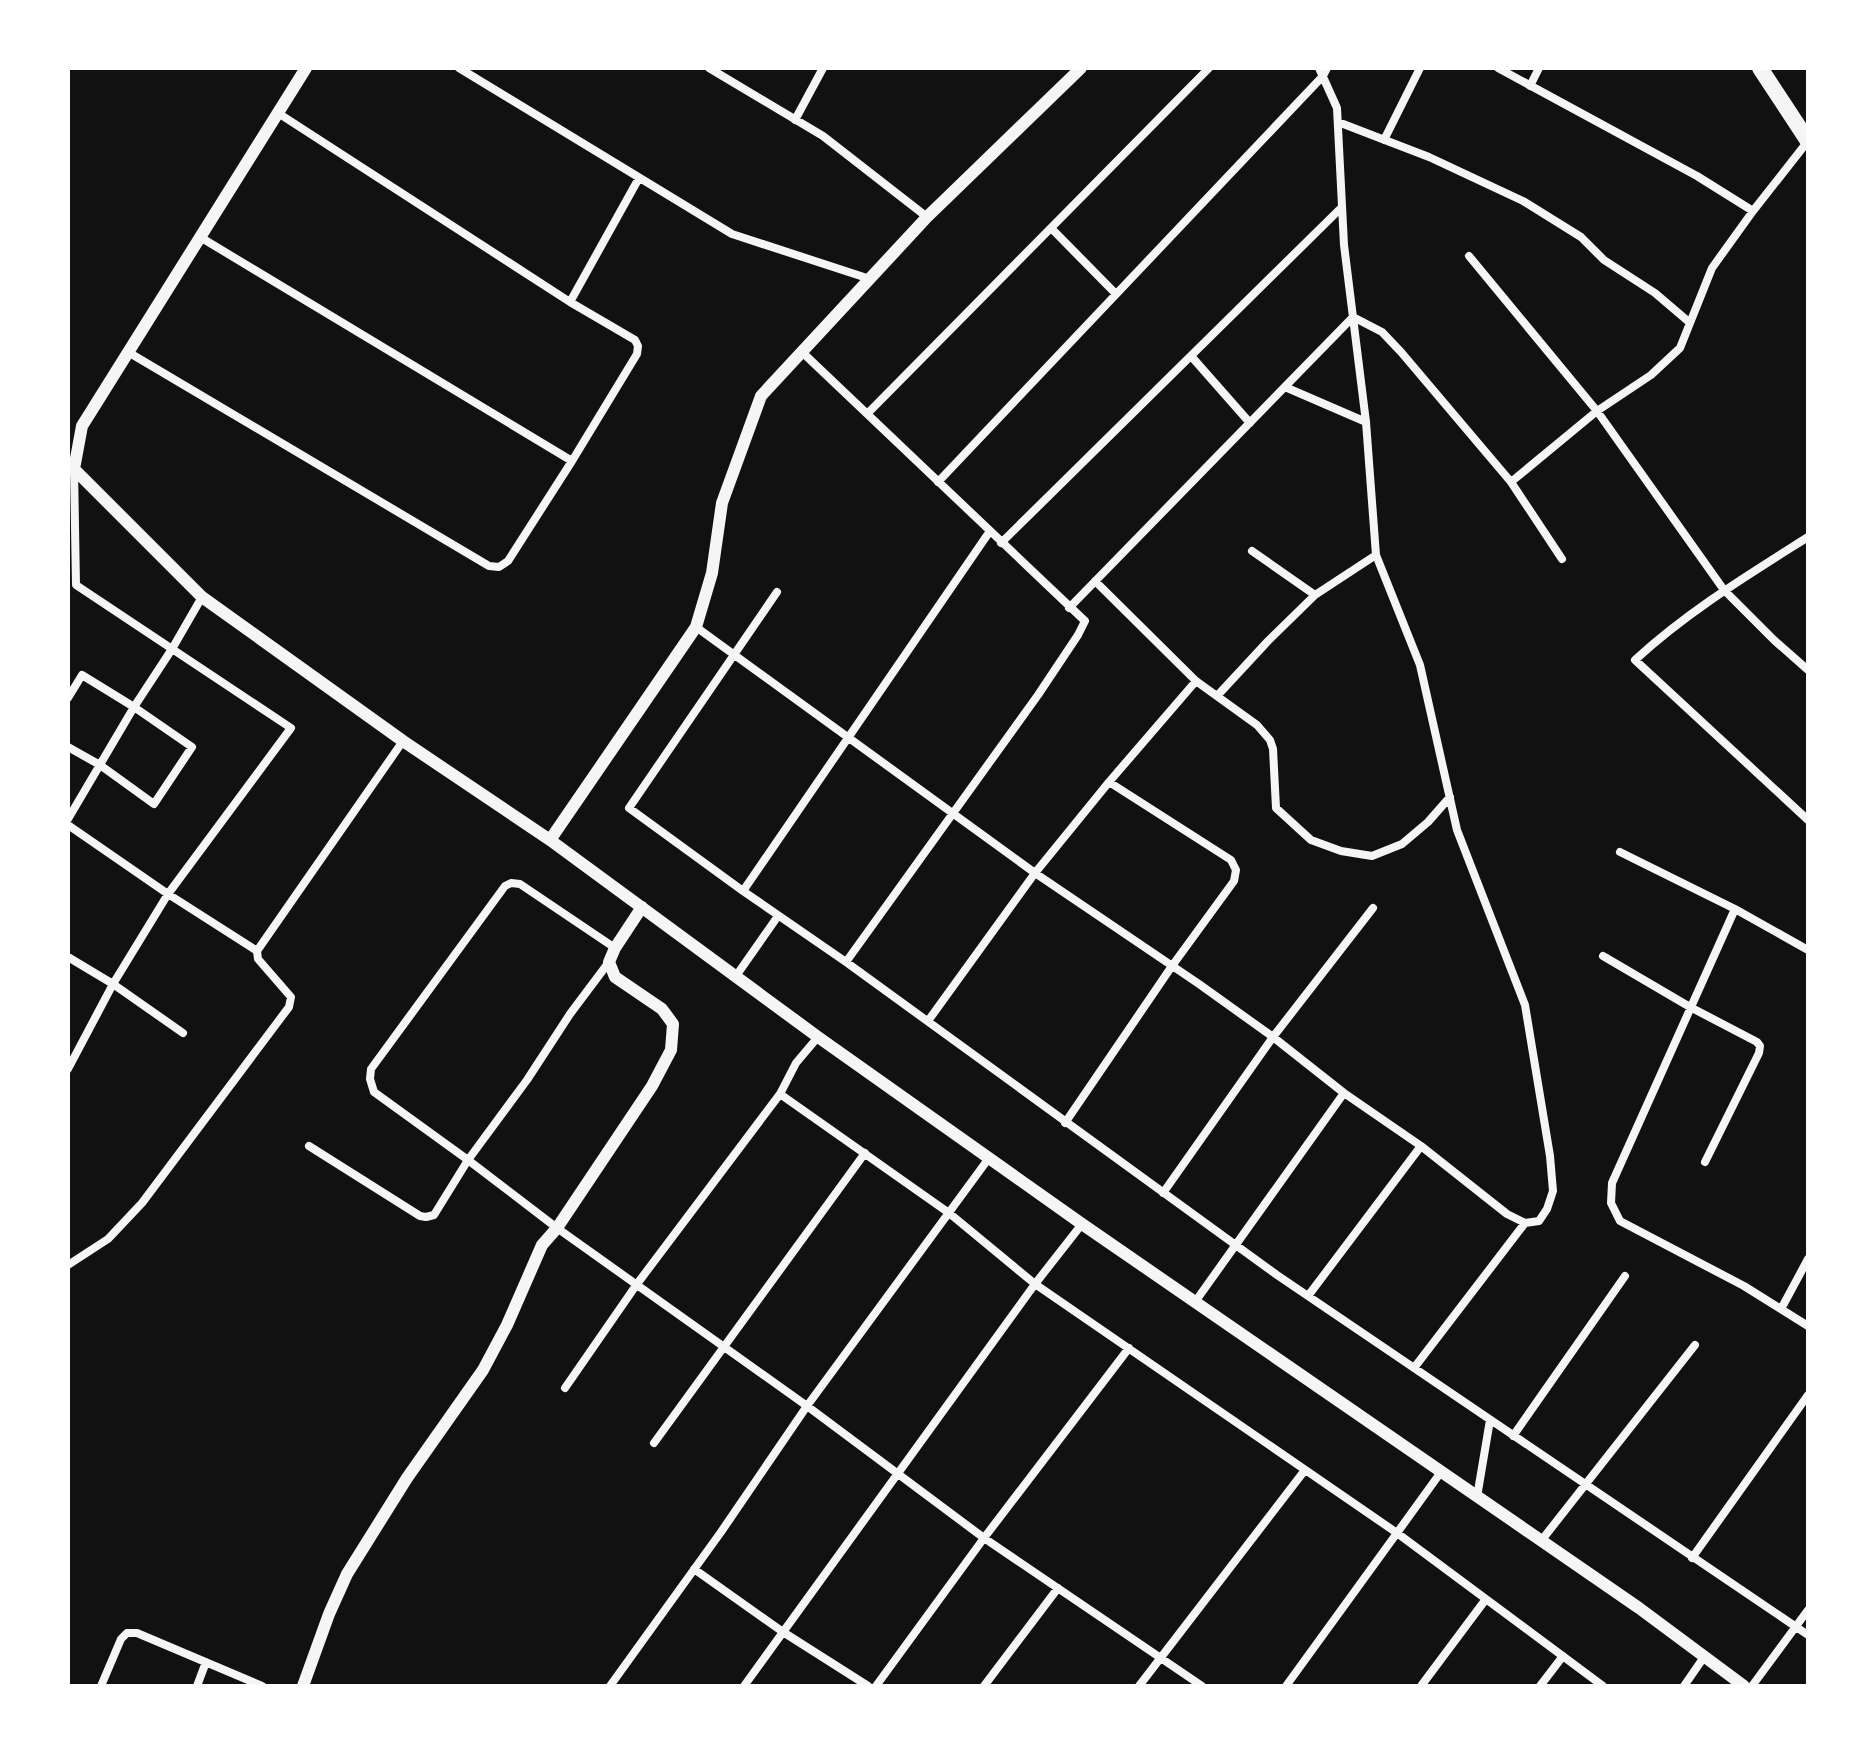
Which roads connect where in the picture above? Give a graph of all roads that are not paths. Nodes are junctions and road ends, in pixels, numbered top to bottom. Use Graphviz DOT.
graph roads {
  1 [pos="306,68"];
  2 [pos="459,68"];
  3 [pos="709,68"];
  4 [pos="823,68"];
  5 [pos="1081,68"];
  6 [pos="1209,68"];
  7 [pos="1420,68"];
  8 [pos="1498,68"];
  9 [pos="1539,68"];
  10 [pos="1760,68"];
  11 [pos="1323,71"];
  12 [pos="1530,86"];
  13 [pos="278,113"];
  14 [pos="795,120"];
  15 [pos="1338,122"];
  16 [pos="1384,140"];
  17 [pos="1808,141"];
  18 [pos="639,178"];
  19 [pos="1342,207"];
  20 [pos="1753,211"];
  21 [pos="927,217"];
  22 [pos="1051,228"];
  23 [pos="200,237"];
  24 [pos="1469,256"];
  25 [pos="870,279"];
  26 [pos="1116,294"];
  27 [pos="570,302"];
  28 [pos="1353,317"];
  29 [pos="1689,322"];
  30 [pos="128,352"];
  31 [pos="802,352"];
  32 [pos="1191,356"];
  33 [pos="1285,387"];
  34 [pos="1597,411"];
  35 [pos="867,414"];
  36 [pos="1366,422"];
  37 [pos="1250,423"];
  38 [pos="572,461"];
  39 [pos="71,466"];
  40 [pos="938,482"];
  41 [pos="1511,482"];
  42 [pos="990,531"];
  43 [pos="1808,537"];
  44 [pos="1001,543"];
  45 [pos="1252,551"];
  46 [pos="1376,555"];
  47 [pos="1562,559"];
  48 [pos="1095,581"];
  49 [pos="76,585"];
  50 [pos="1724,590"];
  51 [pos="777,592"];
  52 [pos="68,595"];
  53 [pos="1315,595"];
  54 [pos="202,597"];
  55 [pos="1069,608"];
  56 [pos="696,627"];
  57 [pos="172,649"];
  58 [pos="735,656"];
  59 [pos="1808,670"];
  60 [pos="1196,681"];
  61 [pos="1217,696"];
  62 [pos="68,698"];
  63 [pos="134,707"];
  64 [pos="848,737"];
  65 [pos="403,741"];
  66 [pos="68,747"];
  67 [pos="100,765"];
  68 [pos="1109,782"];
  69 [pos="1450,797"];
  70 [pos="954,814"];
  71 [pos="68,819"];
  72 [pos="1808,820"];
  73 [pos="68,825"];
  74 [pos="550,840"];
  75 [pos="1620,852"];
  76 [pos="1035,873"];
  77 [pos="743,891"];
  78 [pos="168,894"];
  79 [pos="642,907"];
  80 [pos="1373,908"];
  81 [pos="1735,909"];
  82 [pos="778,916"];
  83 [pos="615,948"];
  84 [pos="1808,950"];
  85 [pos="257,951"];
  86 [pos="1603,956"];
  87 [pos="68,957"];
  88 [pos="609,962"];
  89 [pos="846,962"];
  90 [pos="1172,966"];
  91 [pos="736,976"];
  92 [pos="113,984"];
  93 [pos="1690,1007"];
  94 [pos="928,1021"];
  95 [pos="183,1033"];
  96 [pos="818,1037"];
  97 [pos="1273,1037"];
  98 [pos="68,1069"];
  99 [pos="1344,1093"];
  100 [pos="780,1094"];
  101 [pos="1065,1123"];
  102 [pos="309,1146"];
  103 [pos="1421,1146"];
  104 [pos="865,1153"];
  105 [pos="989,1158"];
  106 [pos="468,1160"];
  107 [pos="1705,1162"];
  108 [pos="1163,1193"];
  109 [pos="949,1213"];
  110 [pos="1525,1223"];
  111 [pos="1082,1224"];
  112 [pos="557,1228"];
  113 [pos="1235,1245"];
  114 [pos="1808,1259"];
  115 [pos="68,1265"];
  116 [pos="1625,1276"];
  117 [pos="637,1284"];
  118 [pos="1035,1284"];
  119 [pos="1308,1296"];
  120 [pos="1195,1302"];
  121 [pos="1781,1309"];
  122 [pos="1808,1326"];
  123 [pos="1695,1345"];
  124 [pos="723,1347"];
  125 [pos="1129,1348"];
  126 [pos="1414,1368"];
  127 [pos="565,1388"];
  128 [pos="1808,1395"];
  129 [pos="807,1406"];
  130 [pos="1490,1420"];
  131 [pos="1513,1436"];
  132 [pos="654,1443"];
  133 [pos="1305,1470"];
  134 [pos="1441,1472"];
  135 [pos="899,1473"];
  136 [pos="1584,1484"];
  137 [pos="1477,1497"];
  138 [pos="1397,1533"];
  139 [pos="984,1538"];
  140 [pos="1541,1541"];
  141 [pos="1692,1558"];
  142 [pos="694,1569"];
  143 [pos="1058,1588"];
  144 [pos="1486,1599"];
  145 [pos="1808,1610"];
  146 [pos="1795,1627"];
  147 [pos="783,1632"];
  148 [pos="1808,1635"];
  149 [pos="1563,1656"];
  150 [pos="1704,1657"];
  151 [pos="1160,1658"];
  152 [pos="206,1662"];
  153 [pos="101,1686"];
  154 [pos="197,1686"];
  155 [pos="262,1686"];
  156 [pos="303,1686"];
  157 [pos="610,1686"];
  158 [pos="744,1686"];
  159 [pos="868,1686"];
  160 [pos="876,1686"];
  161 [pos="984,1686"];
  162 [pos="1139,1686"];
  163 [pos="1202,1686"];
  164 [pos="1286,1686"];
  165 [pos="1421,1686"];
  166 [pos="1540,1686"];
  167 [pos="1603,1686"];
  168 [pos="1684,1686"];
  169 [pos="1744,1686"];
  170 [pos="1752,1686"];
  1 -- 13 [label="street"];
  2 -- 18 [label="street"];
  3 -- 14 [label="street"];
  4 -- 14 [label="street"];
  5 -- 21 [label="street"];
  6 -- 22 [label="street"];
  7 -- 16 [label="street"];
  8 -- 12 [label="street"];
  9 -- 12 [label="street"];
  10 -- 17 [label="main road"];
  11 -- 15 [label="street"];
  11 -- 26 [label="street"];
  12 -- 20 [label="street"];
  13 -- 23 [label="street"];
  13 -- 27 [label="street"];
  14 -- 21 [label="street"];
  15 -- 16 [label="street"];
  15 -- 19 [label="street"];
  16 -- 29 [label="street"];
  17 -- 20 [label="street"];
  18 -- 25 [label="street"];
  18 -- 27 [label="street"];
  19 -- 28 [label="street"];
  19 -- 32 [label="street"];
  20 -- 29 [label="street"];
  21 -- 25 [label="street"];
  22 -- 26 [label="street"];
  22 -- 35 [label="street"];
  23 -- 30 [label="street"];
  23 -- 38 [label="street"];
  24 -- 34 [label="street"];
  25 -- 31 [label="street"];
  26 -- 40 [label="street"];
  27 -- 38 [label="street"];
  28 -- 33 [label="street"];
  28 -- 36 [label="street"];
  28 -- 41 [label="street"];
  29 -- 34 [label="street"];
  30 -- 38 [label="street"];
  30 -- 39 [label="street"];
  31 -- 35 [label="street"];
  31 -- 56 [label="street"];
  32 -- 37 [label="street"];
  32 -- 44 [label="street"];
  33 -- 36 [label="street"];
  33 -- 37 [label="street"];
  34 -- 41 [label="street"];
  34 -- 50 [label="street"];
  35 -- 40 [label="street"];
  36 -- 46 [label="street"];
  37 -- 48 [label="street"];
  39 -- 49 [label="street"];
  39 -- 54 [label="street"];
  40 -- 42 [label="street"];
  41 -- 47 [label="street"];
  42 -- 44 [label="street"];
  42 -- 64 [label="street"];
  43 -- 50 [label="street"];
  44 -- 55 [label="street"];
  45 -- 53 [label="street"];
  46 -- 53 [label="street"];
  46 -- 69 [label="street"];
  48 -- 55 [label="street"];
  48 -- 60 [label="street"];
  49 -- 52 [label="street"];
  49 -- 57 [label="street"];
  50 -- 59 [label="street"];
  50 -- 72 [label="street"];
  51 -- 58 [label="street"];
  53 -- 61 [label="street"];
  54 -- 57 [label="street"];
  54 -- 65 [label="street"];
  55 -- 70 [label="street"];
  56 -- 58 [label="street"];
  56 -- 74 [label="street"];
  57 -- 63 [label="street"];
  57 -- 78 [label="street"];
  58 -- 64 [label="street"];
  58 -- 77 [label="street"];
  60 -- 61 [label="street"];
  60 -- 68 [label="street"];
  61 -- 69 [label="street"];
  62 -- 63 [label="street"];
  63 -- 67 [label="street"];
  63 -- 67 [label="street"];
  64 -- 70 [label="street"];
  64 -- 77 [label="street"];
  65 -- 74 [label="street"];
  65 -- 85 [label="street"];
  66 -- 67 [label="street"];
  67 -- 71 [label="street"];
  68 -- 76 [label="street"];
  68 -- 90 [label="street"];
  69 -- 110 [label="street"];
  70 -- 76 [label="street"];
  70 -- 89 [label="street"];
  73 -- 78 [label="street"];
  74 -- 79 [label="street"];
  75 -- 81 [label="street"];
  76 -- 90 [label="street"];
  76 -- 94 [label="street"];
  77 -- 82 [label="street"];
  78 -- 85 [label="street"];
  78 -- 92 [label="street"];
  79 -- 83 [label="street"];
  79 -- 91 [label="street"];
  80 -- 97 [label="street"];
  81 -- 84 [label="street"];
  81 -- 93 [label="street"];
  82 -- 89 [label="street"];
  82 -- 91 [label="street"];
  83 -- 88 [label="street"];
  83 -- 106 [label="street"];
  85 -- 115 [label="street"];
  86 -- 93 [label="street"];
  87 -- 92 [label="street"];
  88 -- 106 [label="street"];
  88 -- 112 [label="street"];
  89 -- 94 [label="street"];
  90 -- 97 [label="street"];
  90 -- 101 [label="street"];
  91 -- 96 [label="street"];
  92 -- 95 [label="street"];
  92 -- 98 [label="street"];
  93 -- 107 [label="street"];
  93 -- 121 [label="street"];
  94 -- 101 [label="street"];
  96 -- 100 [label="street"];
  96 -- 105 [label="street"];
  97 -- 99 [label="street"];
  97 -- 108 [label="street"];
  99 -- 103 [label="street"];
  99 -- 113 [label="street"];
  100 -- 104 [label="street"];
  100 -- 117 [label="street"];
  101 -- 108 [label="street"];
  102 -- 106 [label="street"];
  103 -- 110 [label="street"];
  103 -- 119 [label="street"];
  104 -- 109 [label="street"];
  104 -- 124 [label="street"];
  105 -- 109 [label="street"];
  105 -- 111 [label="street"];
  106 -- 112 [label="street"];
  108 -- 113 [label="street"];
  109 -- 118 [label="street"];
  109 -- 129 [label="street"];
  110 -- 126 [label="street"];
  111 -- 118 [label="street"];
  111 -- 120 [label="street"];
  112 -- 117 [label="street"];
  112 -- 156 [label="street"];
  113 -- 119 [label="street"];
  113 -- 120 [label="street"];
  114 -- 121 [label="street"];
  116 -- 131 [label="street"];
  117 -- 124 [label="street"];
  117 -- 127 [label="street"];
  118 -- 125 [label="street"];
  118 -- 135 [label="street"];
  119 -- 126 [label="street"];
  120 -- 134 [label="street"];
  121 -- 122 [label="street"];
  123 -- 136 [label="street"];
  124 -- 129 [label="street"];
  124 -- 132 [label="street"];
  125 -- 133 [label="street"];
  125 -- 139 [label="street"];
  126 -- 130 [label="street"];
  128 -- 141 [label="street"];
  129 -- 135 [label="street"];
  129 -- 142 [label="street"];
  130 -- 131 [label="street"];
  130 -- 137 [label="street"];
  131 -- 136 [label="street"];
  133 -- 138 [label="street"];
  133 -- 151 [label="street"];
  134 -- 137 [label="street"];
  134 -- 138 [label="street"];
  135 -- 139 [label="street"];
  135 -- 147 [label="street"];
  136 -- 140 [label="street"];
  136 -- 141 [label="street"];
  137 -- 140 [label="street"];
  138 -- 144 [label="street"];
  138 -- 164 [label="street"];
  139 -- 143 [label="street"];
  139 -- 160 [label="street"];
  140 -- 150 [label="street"];
  141 -- 146 [label="street"];
  142 -- 147 [label="street"];
  142 -- 157 [label="street"];
  143 -- 151 [label="street"];
  143 -- 161 [label="street"];
  144 -- 149 [label="street"];
  144 -- 165 [label="street"];
  145 -- 146 [label="street"];
  146 -- 148 [label="street"];
  146 -- 170 [label="street"];
  147 -- 158 [label="street"];
  147 -- 159 [label="street"];
  149 -- 166 [label="street"];
  149 -- 167 [label="street"];
  150 -- 168 [label="street"];
  150 -- 169 [label="street"];
  151 -- 162 [label="street"];
  151 -- 163 [label="street"];
  152 -- 153 [label="street"];
  152 -- 154 [label="street"];
  152 -- 155 [label="street"];
}
